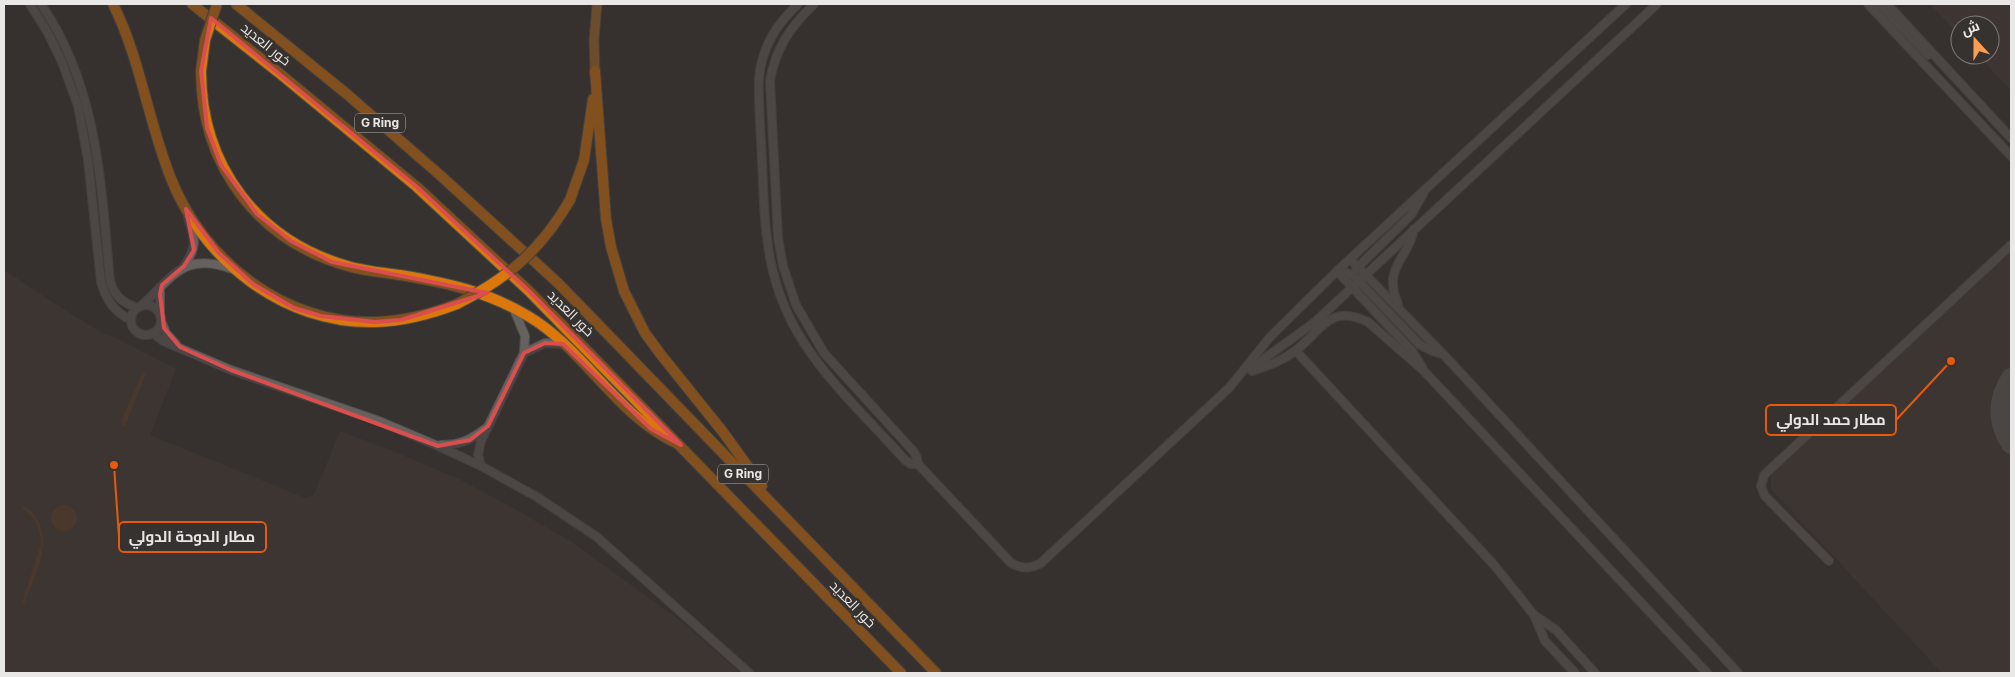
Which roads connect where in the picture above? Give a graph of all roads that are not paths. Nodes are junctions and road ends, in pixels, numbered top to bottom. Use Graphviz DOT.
graph roads {
  1 [pos="30,4"];
  2 [pos="41,4"];
  3 [pos="113,4"];
  4 [pos="192,4"];
  5 [pos="217,4"];
  6 [pos="236,4"];
  7 [pos="598,4"];
  8 [pos="798,4"];
  9 [pos="814,4"];
  10 [pos="1626,4"];
  11 [pos="1657,4"];
  12 [pos="1868,4"];
  13 [pos="1880,4"];
  14 [pos="1886,4"];
  15 [pos="1938,61"];
  16 [pos="595,71"];
  17 [pos="2011,138"];
  18 [pos="2011,156"];
  19 [pos="1423,192"];
  20 [pos="186,209"];
  21 [pos="1414,228"];
  22 [pos="2011,245"];
  23 [pos="1350,260"];
  24 [pos="184,266"];
  25 [pos="1358,267"];
  26 [pos="236,270"];
  27 [pos="1337,271"];
  28 [pos="1352,274"];
  29 [pos="1362,276"];
  30 [pos="1352,286"];
  31 [pos="160,287"];
  32 [pos="139,307"];
  33 [pos="513,307"];
  34 [pos="1402,310"];
  35 [pos="161,317"];
  36 [pos="131,320"];
  37 [pos="153,333"];
  38 [pos="563,344"];
  39 [pos="180,347"];
  40 [pos="1296,350"];
  41 [pos="524,353"];
  42 [pos="1444,355"];
  43 [pos="1252,370"];
  44 [pos="1424,371"];
  45 [pos="1230,387"];
  46 [pos="488,426"];
  47 [pos="681,445"];
  48 [pos="438,446"];
  49 [pos="918,464"];
  50 [pos="481,466"];
  51 [pos="779,512"];
  52 [pos="1829,561"];
  53 [pos="1534,615"];
  54 [pos="749,673"];
  55 [pos="901,673"];
  56 [pos="936,673"];
  57 [pos="1575,673"];
  58 [pos="1595,673"];
  59 [pos="1707,673"];
  60 [pos="1738,673"];
  1 -- 36 [label="street"];
  2 -- 32 [label="street"];
  3 -- 20 [label="highway"];
  4 -- 47 [label="highway, خور العديد / G Ring"];
  5 -- 33 [label="highway, bridge"];
  6 -- 51 [label="highway, خور العديد / G Ring"];
  7 -- 16 [label="main road"];
  8 -- 49 [label="street"];
  9 -- 49 [label="street"];
  10 -- 19 [label="street"];
  11 -- 21 [label="street"];
  12 -- 18 [label="street"];
  13 -- 15 [label="street"];
  14 -- 15 [label="street"];
  15 -- 17 [label="street"];
  16 -- 26 [label="highway, bridge"];
  16 -- 51 [label="highway"];
  19 -- 23 [label="street"];
  19 -- 25 [label="street"];
  20 -- 24 [label="street"];
  20 -- 26 [label="highway"];
  21 -- 29 [label="street"];
  21 -- 34 [label="street"];
  22 -- 52 [label="street"];
  23 -- 25 [label="street"];
  23 -- 27 [label="street"];
  24 -- 26 [label="street"];
  24 -- 31 [label="street"];
  25 -- 28 [label="street"];
  25 -- 29 [label="street"];
  27 -- 28 [label="street"];
  27 -- 30 [label="street"];
  27 -- 45 [label="street"];
  28 -- 29 [label="street"];
  28 -- 30 [label="street"];
  29 -- 30 [label="street"];
  29 -- 34 [label="street"];
  29 -- 42 [label="street"];
  30 -- 43 [label="street"];
  30 -- 44 [label="street"];
  31 -- 32 [label="street"];
  31 -- 35 [label="street"];
  32 -- 35 [label="street"];
  32 -- 36 [label="street"];
  33 -- 38 [label="highway"];
  33 -- 41 [label="street"];
  34 -- 42 [label="street"];
  35 -- 37 [label="street"];
  35 -- 39 [label="street"];
  36 -- 37 [label="street"];
  37 -- 39 [label="street"];
  38 -- 41 [label="street"];
  38 -- 47 [label="highway"];
  39 -- 48 [label="street"];
  40 -- 43 [label="street"];
  40 -- 44 [label="street"];
  40 -- 53 [label="street"];
  41 -- 46 [label="street"];
  42 -- 60 [label="street"];
  43 -- 45 [label="street"];
  44 -- 59 [label="street"];
  45 -- 49 [label="street"];
  46 -- 48 [label="street"];
  46 -- 50 [label="street"];
  47 -- 55 [label="highway, خور العديد / G Ring"];
  48 -- 50 [label="street"];
  50 -- 54 [label="street"];
  51 -- 56 [label="highway, خور العديد / G Ring"];
  53 -- 57 [label="street"];
  53 -- 58 [label="street"];
}
